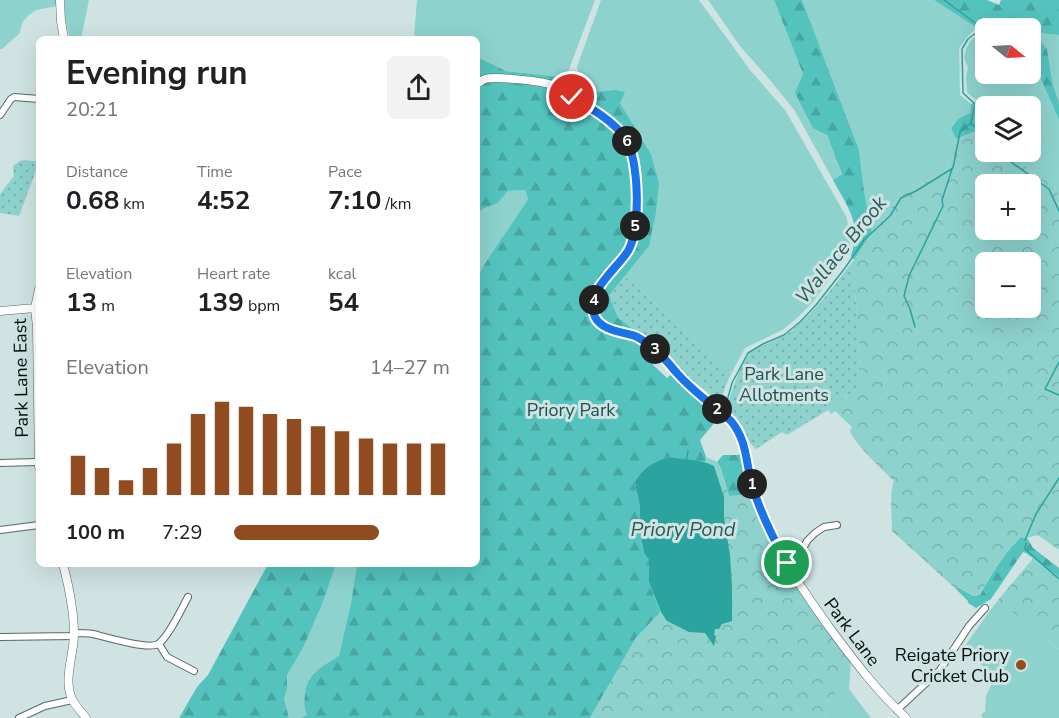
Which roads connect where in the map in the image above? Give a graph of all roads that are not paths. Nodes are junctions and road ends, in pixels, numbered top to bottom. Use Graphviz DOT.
graph roads {
  1 [pos="60,0"];
  2 [pos="64,36"];
  3 [pos="480,82"];
  4 [pos="36,99"];
  5 [pos="0,115"];
  6 [pos="36,300"];
  7 [pos="34,308"];
  8 [pos="0,311"];
  9 [pos="36,321"];
  10 [pos="0,463"];
  11 [pos="36,464"];
  12 [pos="36,525"];
  13 [pos="837,525"];
  14 [pos="0,530"];
  15 [pos="787,563"];
  16 [pos="64,567"];
  17 [pos="188,597"];
  18 [pos="985,609"];
  19 [pos="74,634"];
  20 [pos="0,637"];
  21 [pos="159,644"];
  22 [pos="194,671"];
  23 [pos="72,700"];
  24 [pos="897,710"];
  25 [pos="19,718"];
  26 [pos="87,718"];
  27 [pos="906,718"];
  1 -- 2 [label="street"];
  3 -- 15 [label="street, Park Lane"];
  4 -- 5 [label="street"];
  6 -- 7 [label="street, Park Lane East"];
  7 -- 8 [label="street"];
  7 -- 9 [label="street, Park Lane East"];
  10 -- 11 [label="street"];
  12 -- 14 [label="street"];
  13 -- 15 [label="street"];
  15 -- 24 [label="street, Park Lane"];
  16 -- 19 [label="street"];
  17 -- 21 [label="street"];
  18 -- 24 [label="street"];
  19 -- 20 [label="street"];
  19 -- 21 [label="street"];
  19 -- 23 [label="street"];
  21 -- 22 [label="street"];
  23 -- 25 [label="street"];
  23 -- 26 [label="street"];
  24 -- 27 [label="street, Park Lane"];
}
